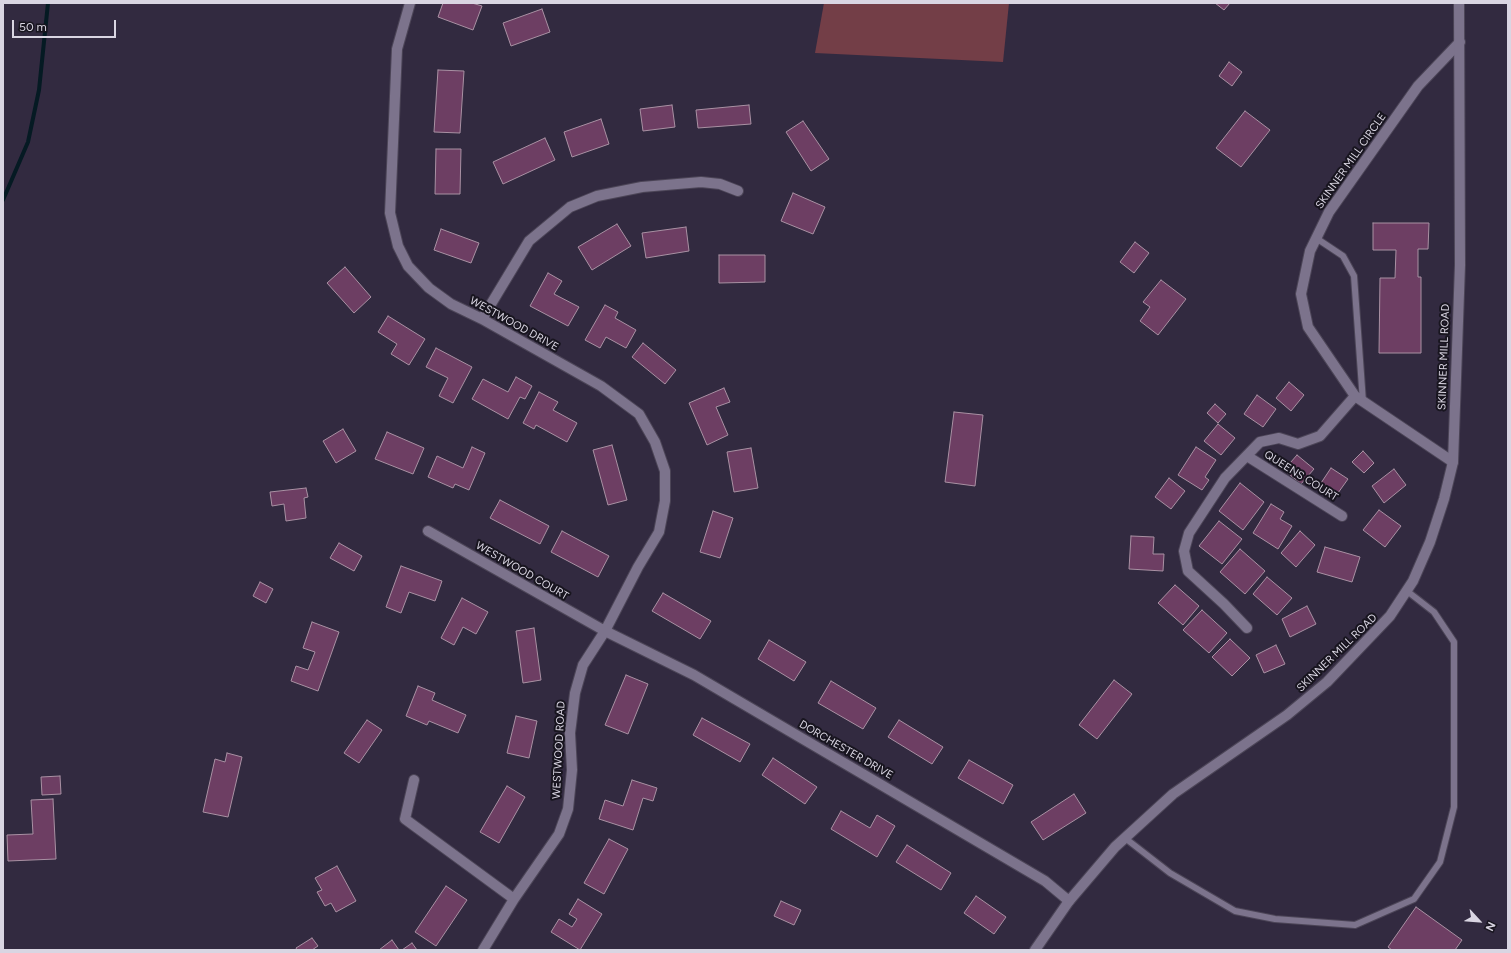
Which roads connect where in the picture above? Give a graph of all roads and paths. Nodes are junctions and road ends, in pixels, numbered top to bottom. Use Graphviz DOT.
graph roads {
  1 [pos="410,3"];
  2 [pos="1459,3"];
  3 [pos="1460,42"];
  4 [pos="738,191"];
  5 [pos="1316,238"];
  6 [pos="482,319"];
  7 [pos="1359,399"];
  8 [pos="1247,456"];
  9 [pos="1453,462"];
  10 [pos="1342,516"];
  11 [pos="428,531"];
  12 [pos="1407,591"];
  13 [pos="1247,628"];
  14 [pos="605,632"];
  15 [pos="414,780"];
  16 [pos="1125,838"];
  17 [pos="514,899"];
  18 [pos="1069,901"];
  19 [pos="483,950"];
  20 [pos="1035,950"];
  1 -- 6 [label="street, WESTWOOD DRIVE"];
  2 -- 3 [label="street, SKINNER MILL ROAD"];
  3 -- 5 [label="street, SKINNER MILL CIRCLE"];
  3 -- 9 [label="street, SKINNER MILL ROAD"];
  4 -- 6 [label="street"];
  5 -- 7 [label="lane"];
  5 -- 7 [label="street, SKINNER MILL CIRCLE"];
  6 -- 14 [label="street, WESTWOOD DRIVE"];
  7 -- 8 [label="street"];
  7 -- 9 [label="street, SKINNER MILL CIRCLE"];
  8 -- 10 [label="street, QUEENS COURT"];
  8 -- 13 [label="street"];
  9 -- 12 [label="street, SKINNER MILL ROAD"];
  11 -- 14 [label="street, WESTWOOD COURT"];
  12 -- 16 [label="street, SKINNER MILL ROAD"];
  12 -- 16 [label="lane"];
  14 -- 17 [label="street, WESTWOOD ROAD"];
  14 -- 18 [label="street, DORCHESTER DRIVE"];
  15 -- 17 [label="street"];
  16 -- 18 [label="street, SKINNER MILL ROAD"];
  17 -- 19 [label="street, WESTWOOD ROAD"];
  18 -- 20 [label="street, SKINNER MILL ROAD"];
}
